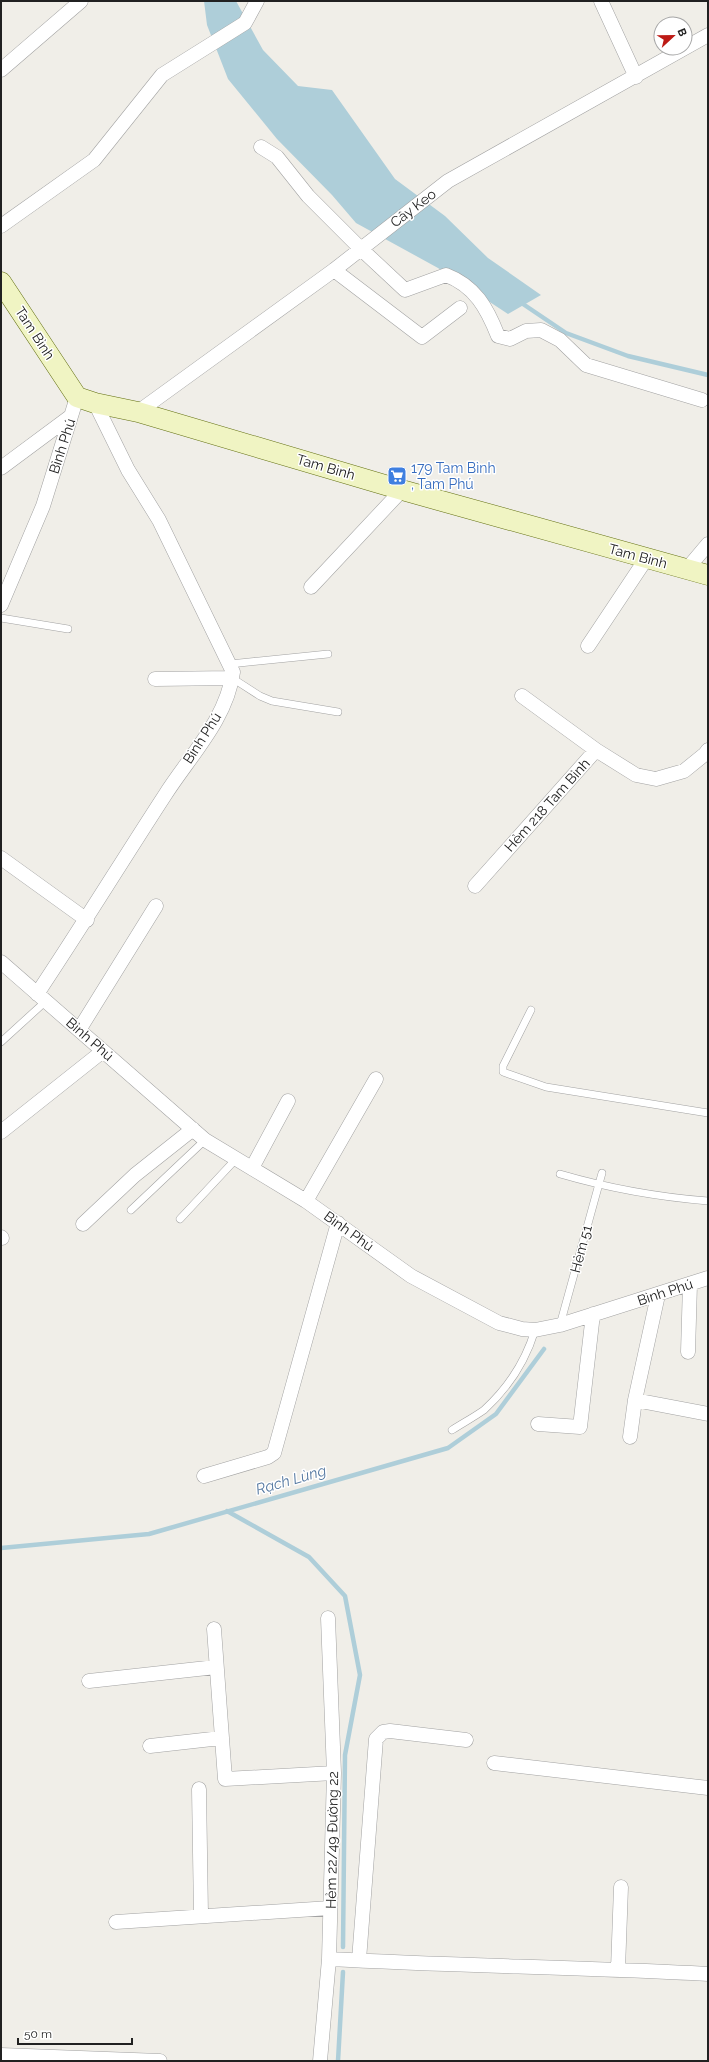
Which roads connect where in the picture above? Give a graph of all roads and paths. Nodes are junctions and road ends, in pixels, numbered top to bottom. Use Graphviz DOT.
graph roads {
  1 [pos="81,1"];
  2 [pos="257,1"];
  3 [pos="601,1"];
  4 [pos="708,35"];
  5 [pos="1,70"];
  6 [pos="636,77"];
  7 [pos="261,147"];
  8 [pos="1,226"];
  9 [pos="360,248"];
  10 [pos="334,270"];
  11 [pos="1,282"];
  12 [pos="460,308"];
  13 [pos="86,400"];
  14 [pos="702,400"];
  15 [pos="138,412"];
  16 [pos="71,416"];
  17 [pos="1,468"];
  18 [pos="402,490"];
  19 [pos="708,544"];
  20 [pos="646,559"];
  21 [pos="687,568"];
  22 [pos="708,575"];
  23 [pos="311,587"];
  24 [pos="1,606"];
  25 [pos="1,618"];
  26 [pos="68,629"];
  27 [pos="588,646"];
  28 [pos="328,654"];
  29 [pos="231,671"];
  30 [pos="155,679"];
  31 [pos="522,696"];
  32 [pos="338,712"];
  33 [pos="596,750"];
  34 [pos="708,750"];
  35 [pos="1,858"];
  36 [pos="475,886"];
  37 [pos="156,906"];
  38 [pos="87,920"];
  39 [pos="1,962"];
  40 [pos="42,998"];
  41 [pos="531,1010"];
  42 [pos="80,1030"];
  43 [pos="1,1042"];
  44 [pos="103,1051"];
  45 [pos="376,1079"];
  46 [pos="288,1101"];
  47 [pos="708,1113"];
  48 [pos="193,1129"];
  49 [pos="1,1132"];
  50 [pos="205,1140"];
  51 [pos="236,1159"];
  52 [pos="252,1168"];
  53 [pos="602,1173"];
  54 [pos="560,1174"];
  55 [pos="598,1186"];
  56 [pos="306,1201"];
  57 [pos="708,1201"];
  58 [pos="131,1210"];
  59 [pos="180,1219"];
  60 [pos="338,1223"];
  61 [pos="83,1224"];
  62 [pos="708,1278"];
  63 [pos="690,1284"];
  64 [pos="658,1294"];
  65 [pos="593,1314"];
  66 [pos="560,1325"];
  67 [pos="535,1330"];
  68 [pos="688,1352"];
  69 [pos="635,1400"];
  70 [pos="708,1414"];
  71 [pos="538,1424"];
  72 [pos="452,1430"];
  73 [pos="630,1438"];
  74 [pos="204,1476"];
  75 [pos="328,1618"];
  76 [pos="214,1629"];
  77 [pos="216,1667"];
  78 [pos="89,1681"];
  79 [pos="222,1738"];
  80 [pos="466,1740"];
  81 [pos="150,1746"];
  82 [pos="494,1763"];
  83 [pos="334,1773"];
  84 [pos="708,1788"];
  85 [pos="199,1789"];
  86 [pos="621,1887"];
  87 [pos="330,1908"];
  88 [pos="201,1915"];
  89 [pos="116,1922"];
  90 [pos="329,1959"];
  91 [pos="359,1960"];
  92 [pos="618,1969"];
  93 [pos="708,1974"];
  94 [pos="1,2055"];
  95 [pos="64,2059"];
  96 [pos="160,2061"];
  97 [pos="320,2061"];
  1 -- 5 [label="street"];
  2 -- 8 [label="street"];
  3 -- 6 [label="street"];
  4 -- 6 [label="street, Cây Keo"];
  6 -- 9 [label="street, Cây Keo"];
  7 -- 9 [label="street"];
  9 -- 10 [label="street, Cây Keo"];
  9 -- 14 [label="street"];
  10 -- 12 [label="street"];
  10 -- 15 [label="street, Cây Keo"];
  11 -- 13 [label="main road, Tam Bình"];
  13 -- 15 [label="main road, Tam Bình"];
  13 -- 16 [label="street, Bình Phú"];
  13 -- 29 [label="street"];
  15 -- 18 [label="main road, Tam Bình"];
  16 -- 17 [label="street"];
  16 -- 24 [label="street, Bình Phú"];
  18 -- 20 [label="main road, Tam Bình"];
  18 -- 23 [label="street"];
  19 -- 21 [label="street"];
  20 -- 21 [label="main road, Tam Bình"];
  20 -- 27 [label="street"];
  21 -- 22 [label="main road, Tam Bình"];
  25 -- 26 [label="lane"];
  28 -- 29 [label="lane"];
  29 -- 30 [label="street"];
  29 -- 32 [label="lane"];
  29 -- 38 [label="street, Bình Phú"];
  31 -- 33 [label="street"];
  33 -- 34 [label="street, Hẻm 218 Tam Bình"];
  33 -- 36 [label="street, Hẻm 218 Tam Bình"];
  35 -- 38 [label="street"];
  37 -- 42 [label="street"];
  38 -- 40 [label="street, Bình Phú"];
  39 -- 40 [label="street, Bình Phú"];
  40 -- 42 [label="street, Bình Phú"];
  40 -- 43 [label="lane"];
  41 -- 47 [label="lane"];
  42 -- 44 [label="street, Bình Phú"];
  44 -- 48 [label="street, Bình Phú"];
  44 -- 49 [label="street"];
  45 -- 56 [label="street"];
  46 -- 52 [label="street"];
  48 -- 50 [label="street, Bình Phú"];
  48 -- 61 [label="street"];
  50 -- 51 [label="street, Bình Phú"];
  50 -- 58 [label="lane"];
  51 -- 52 [label="street, Bình Phú"];
  51 -- 59 [label="lane"];
  52 -- 56 [label="street, Bình Phú"];
  53 -- 55 [label="lane, Hẻm 51"];
  54 -- 55 [label="lane"];
  55 -- 57 [label="lane"];
  55 -- 66 [label="lane, Hẻm 51"];
  56 -- 60 [label="street, Bình Phú"];
  60 -- 67 [label="street, Bình Phú"];
  60 -- 74 [label="street"];
  62 -- 63 [label="street, Bình Phú"];
  63 -- 64 [label="street, Bình Phú"];
  63 -- 68 [label="street"];
  64 -- 65 [label="street, Bình Phú"];
  64 -- 69 [label="street"];
  65 -- 66 [label="street, Bình Phú"];
  65 -- 71 [label="street"];
  66 -- 67 [label="street, Bình Phú"];
  67 -- 72 [label="lane"];
  69 -- 70 [label="street"];
  69 -- 73 [label="street"];
  75 -- 83 [label="street, Hẻm 22/49 Đường 22"];
  76 -- 77 [label="street"];
  77 -- 78 [label="street"];
  77 -- 79 [label="street"];
  79 -- 81 [label="street"];
  79 -- 83 [label="street"];
  80 -- 91 [label="street"];
  82 -- 84 [label="street"];
  83 -- 87 [label="street, Hẻm 22/49 Đường 22"];
  85 -- 88 [label="street"];
  86 -- 92 [label="street"];
  87 -- 88 [label="street"];
  87 -- 90 [label="street, Hẻm 22/49 Đường 22"];
  88 -- 89 [label="street"];
  90 -- 91 [label="street"];
  90 -- 97 [label="street, Hẻm 22/49 Đường 22"];
  91 -- 92 [label="street"];
  92 -- 93 [label="street"];
  94 -- 95 [label="street"];
  95 -- 96 [label="street"];
}
